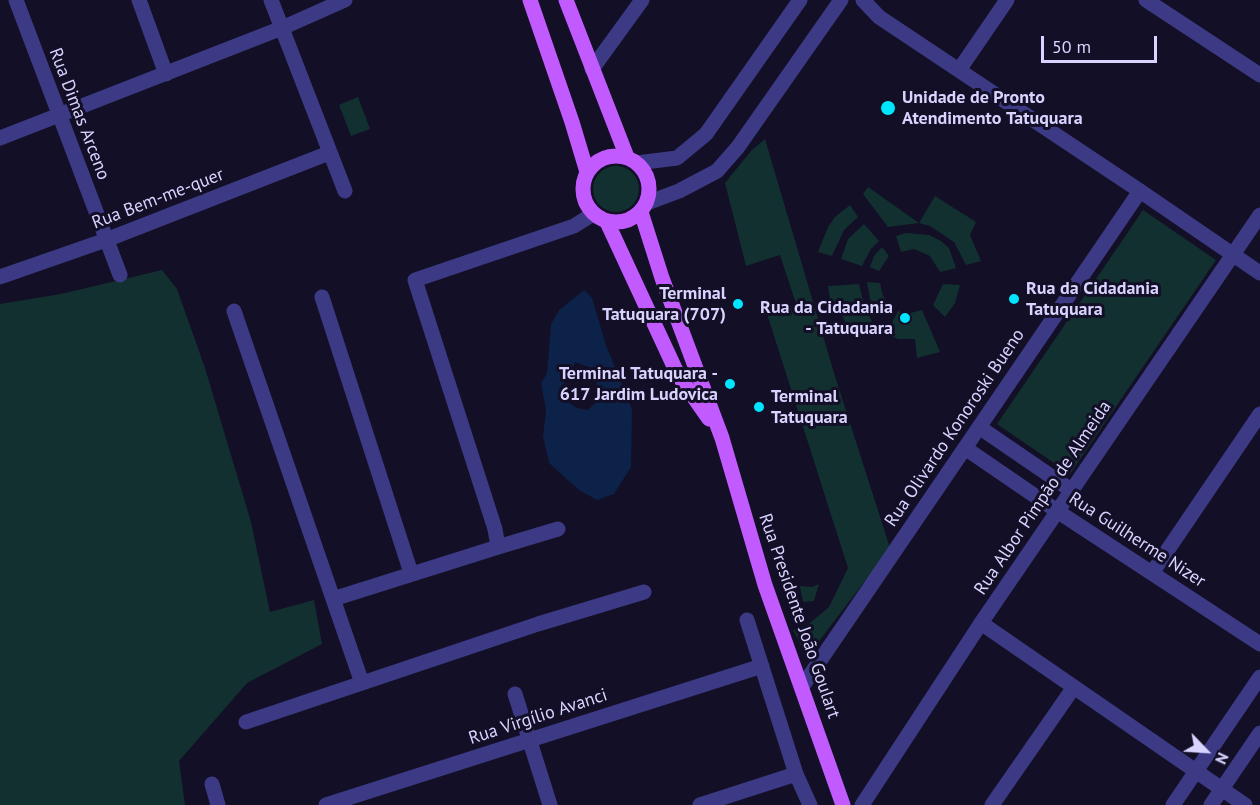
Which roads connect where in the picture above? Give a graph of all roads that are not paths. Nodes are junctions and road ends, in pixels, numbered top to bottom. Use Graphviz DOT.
graph roads {
  1 [pos="16,0"];
  2 [pos="139,0"];
  3 [pos="271,0"];
  4 [pos="345,0"];
  5 [pos="530,0"];
  6 [pos="566,0"];
  7 [pos="642,0"];
  8 [pos="800,0"];
  9 [pos="841,0"];
  10 [pos="863,0"];
  11 [pos="1007,0"];
  12 [pos="1146,0"];
  13 [pos="282,28"];
  14 [pos="592,69"];
  15 [pos="959,70"];
  16 [pos="166,74"];
  17 [pos="1260,75"];
  18 [pos="58,116"];
  19 [pos="0,138"];
  20 [pos="329,153"];
  21 [pos="632,160"];
  22 [pos="587,172"];
  23 [pos="345,191"];
  24 [pos="1140,191"];
  25 [pos="644,207"];
  26 [pos="593,214"];
  27 [pos="1260,215"];
  28 [pos="607,222"];
  29 [pos="106,240"];
  30 [pos="1232,254"];
  31 [pos="1260,273"];
  32 [pos="120,275"];
  33 [pos="0,277"];
  34 [pos="322,297"];
  35 [pos="234,311"];
  36 [pos="1260,414"];
  37 [pos="979,427"];
  38 [pos="722,438"];
  39 [pos="964,448"];
  40 [pos="1071,490"];
  41 [pos="1057,511"];
  42 [pos="558,530"];
  43 [pos="498,547"];
  44 [pos="411,573"];
  45 [pos="1152,573"];
  46 [pos="644,592"];
  47 [pos="333,599"];
  48 [pos="747,620"];
  49 [pos="981,623"];
  50 [pos="1260,644"];
  51 [pos="762,666"];
  52 [pos="1260,677"];
  53 [pos="362,683"];
  54 [pos="802,687"];
  55 [pos="1074,687"];
  56 [pos="515,694"];
  57 [pos="246,722"];
  58 [pos="1260,733"];
  59 [pos="529,740"];
  60 [pos="1196,771"];
  61 [pos="796,774"];
  62 [pos="212,784"];
  63 [pos="1222,790"];
  64 [pos="218,805"];
  65 [pos="326,805"];
  66 [pos="550,805"];
  67 [pos="700,805"];
  68 [pos="810,805"];
  69 [pos="843,805"];
  70 [pos="862,805"];
  71 [pos="992,805"];
  72 [pos="1173,805"];
  73 [pos="1211,805"];
  74 [pos="1245,805"];
  1 -- 18 [label="street, Rua Dimas Arceno"];
  2 -- 16 [label="street"];
  3 -- 13 [label="street"];
  4 -- 13 [label="street"];
  5 -- 22 [label="main road"];
  6 -- 14 [label="main road, Rua Presidente João Goulart"];
  7 -- 14 [label="street"];
  8 -- 21 [label="street"];
  9 -- 25 [label="street"];
  10 -- 15 [label="street"];
  11 -- 15 [label="street"];
  12 -- 17 [label="street"];
  13 -- 16 [label="street"];
  13 -- 20 [label="street"];
  14 -- 21 [label="main road, Rua Presidente João Goulart"];
  15 -- 24 [label="street"];
  16 -- 18 [label="street"];
  18 -- 19 [label="street"];
  18 -- 29 [label="street, Rua Dimas Arceno"];
  20 -- 23 [label="street"];
  20 -- 29 [label="street, Rua Bem-me-quer"];
  21 -- 22 [label="main road"];
  21 -- 25 [label="main road, Rua Presidente João Goulart"];
  22 -- 26 [label="main road"];
  24 -- 30 [label="street"];
  24 -- 37 [label="street, Rua Olivardo Konoroski Bueno"];
  25 -- 28 [label="main road"];
  25 -- 38 [label="main road, Rua Presidente João Goulart"];
  26 -- 28 [label="main road"];
  26 -- 43 [label="street"];
  27 -- 30 [label="street, Rua Albor Pimpão de Almeida"];
  28 -- 38 [label="main road, Rua Presidente João Goulart"];
  29 -- 32 [label="street, Rua Dimas Arceno"];
  29 -- 33 [label="street, Rua Bem-me-quer"];
  30 -- 31 [label="street"];
  30 -- 40 [label="street, Rua Albor Pimpão de Almeida"];
  34 -- 44 [label="street"];
  35 -- 47 [label="street"];
  36 -- 45 [label="street"];
  37 -- 39 [label="street, Rua Olivardo Konoroski Bueno"];
  37 -- 40 [label="street, Rua Guilherme Nizer"];
  38 -- 54 [label="main road, Rua Presidente João Goulart"];
  39 -- 41 [label="street, Rua Guilherme Nizer"];
  39 -- 54 [label="street, Rua Olivardo Konoroski Bueno"];
  40 -- 41 [label="street, Rua Albor Pimpão de Almeida"];
  41 -- 45 [label="street, Rua Guilherme Nizer"];
  41 -- 49 [label="street, Rua Albor Pimpão de Almeida"];
  42 -- 43 [label="street"];
  43 -- 44 [label="street"];
  44 -- 47 [label="street"];
  45 -- 50 [label="street, Rua Guilherme Nizer"];
  46 -- 53 [label="street"];
  47 -- 53 [label="street"];
  48 -- 51 [label="street"];
  49 -- 55 [label="street"];
  49 -- 70 [label="street, Rua Albor Pimpão de Almeida"];
  51 -- 59 [label="street, Rua Virgílio Avanci"];
  51 -- 61 [label="street"];
  52 -- 60 [label="street"];
  53 -- 57 [label="street"];
  54 -- 69 [label="main road, Rua Presidente João Goulart"];
  55 -- 60 [label="street"];
  55 -- 71 [label="street"];
  56 -- 59 [label="street"];
  58 -- 63 [label="street"];
  59 -- 65 [label="street, Rua Virgílio Avanci"];
  59 -- 66 [label="street"];
  60 -- 63 [label="street"];
  60 -- 72 [label="street"];
  61 -- 67 [label="street"];
  61 -- 68 [label="street"];
  62 -- 64 [label="street"];
  63 -- 73 [label="street"];
  63 -- 74 [label="street"];
}
